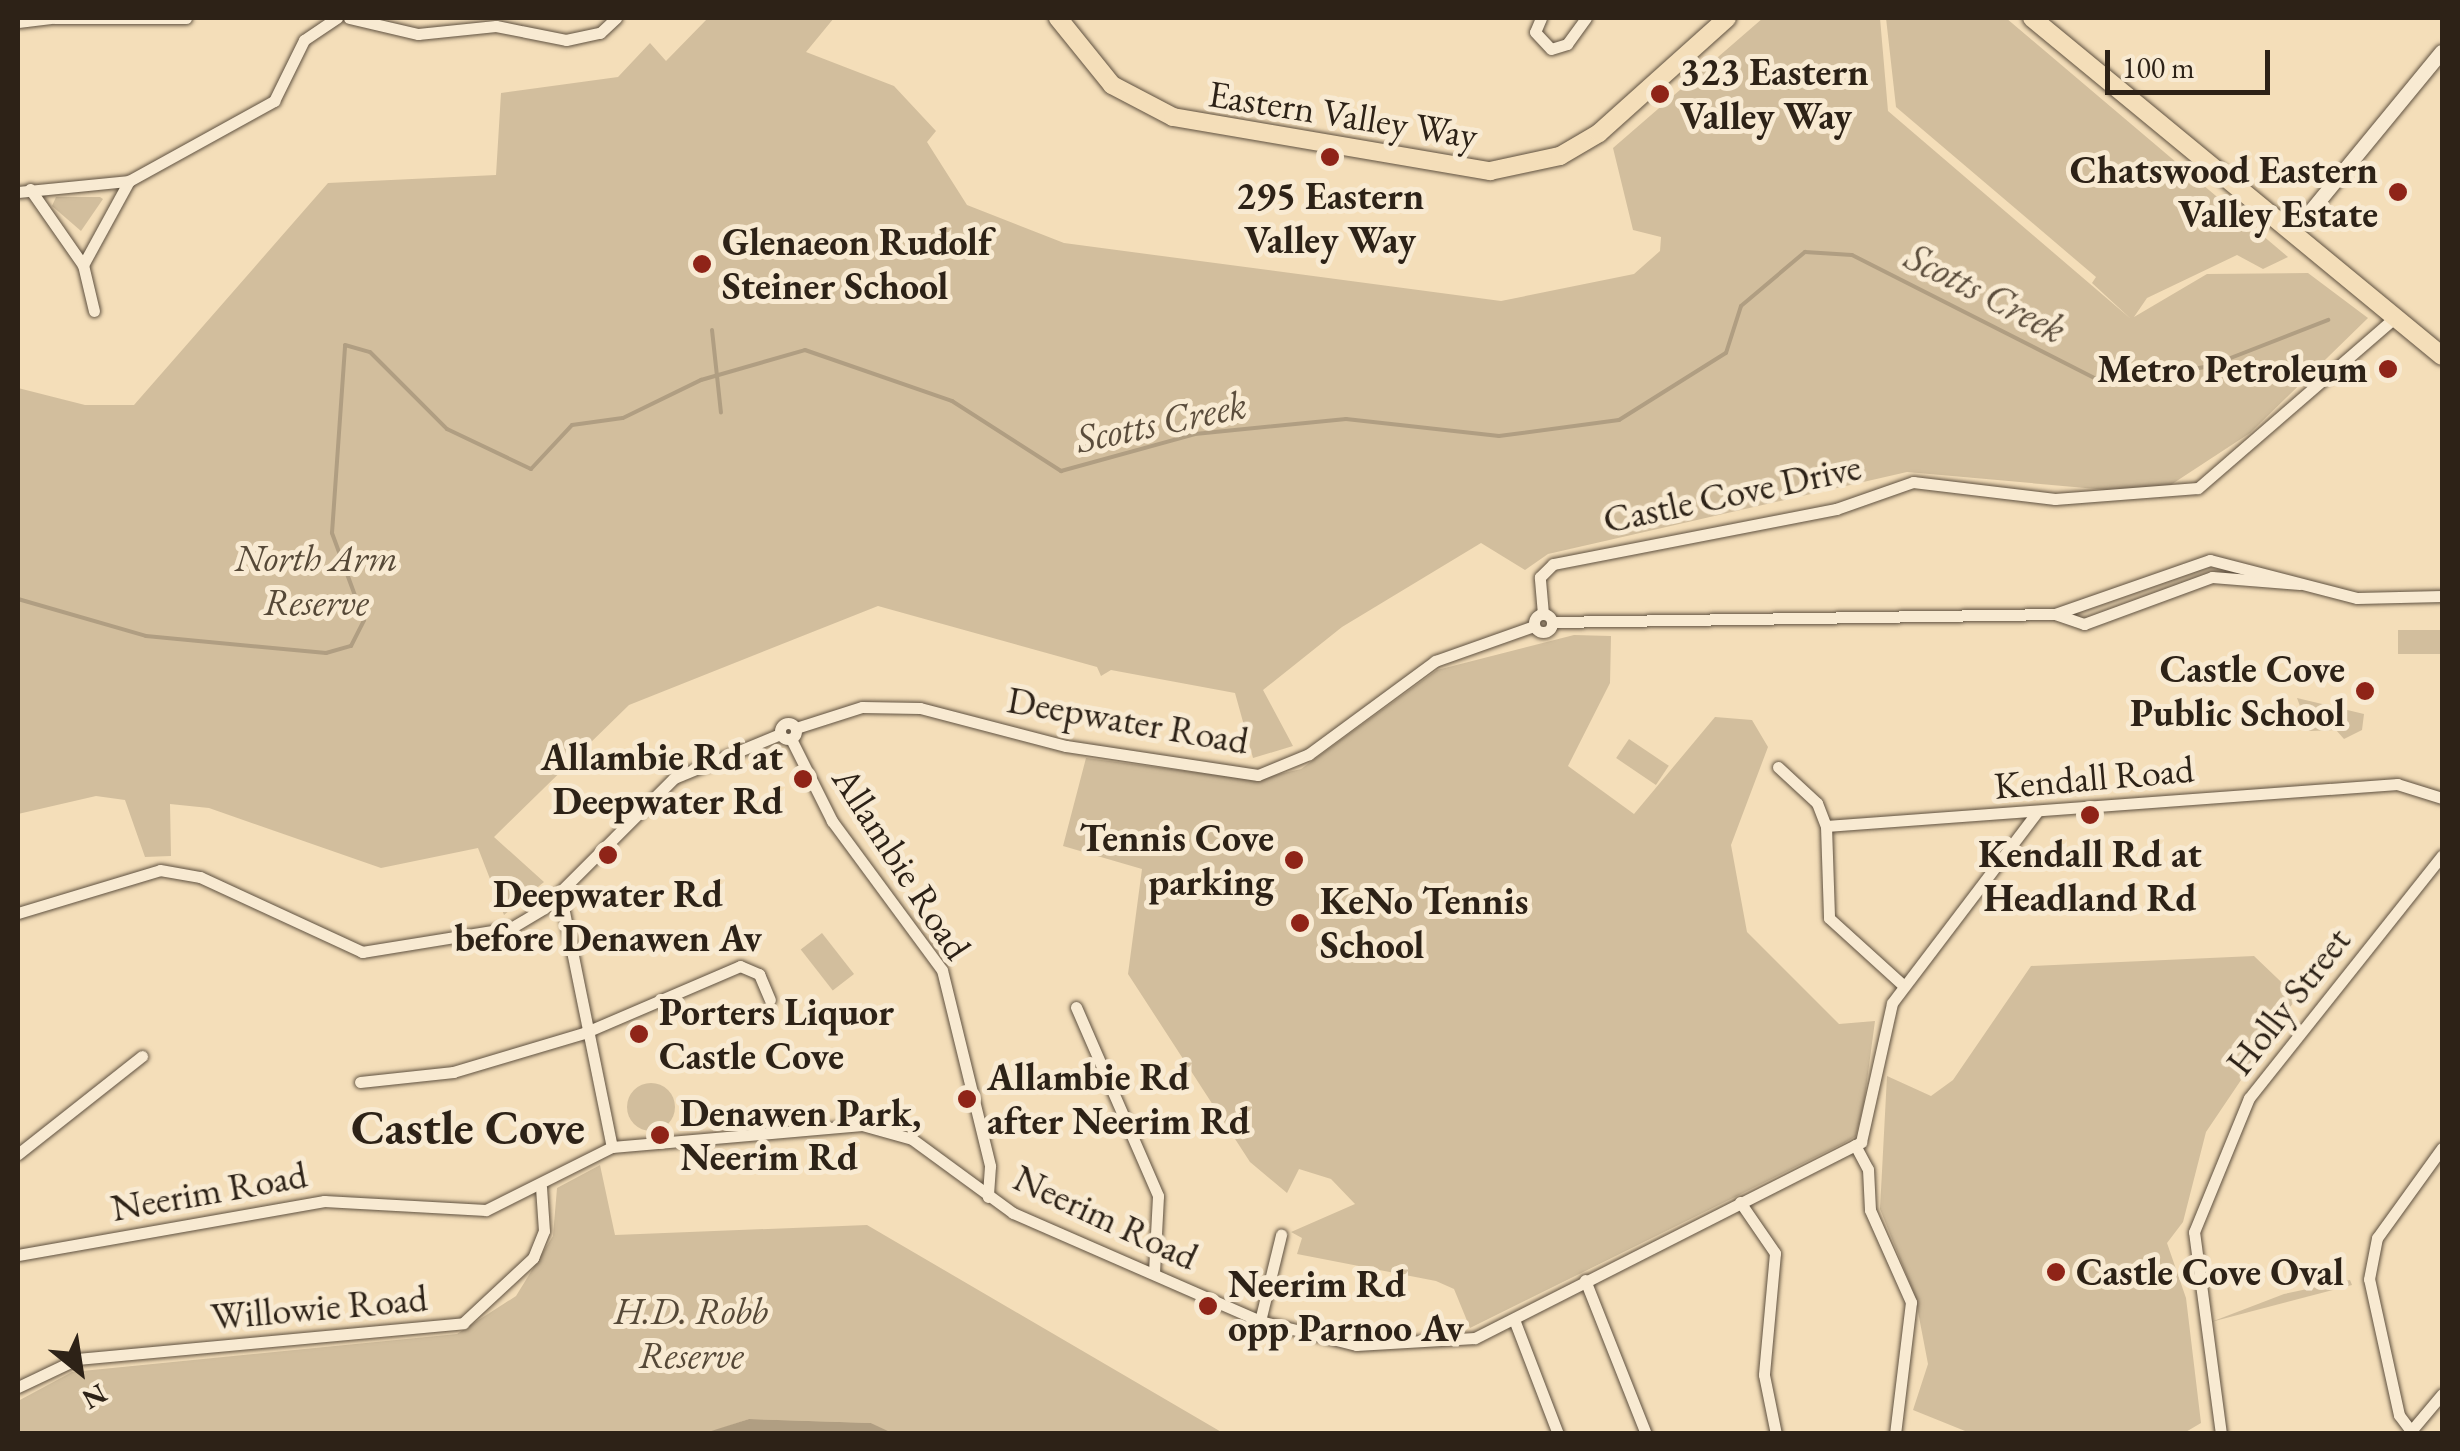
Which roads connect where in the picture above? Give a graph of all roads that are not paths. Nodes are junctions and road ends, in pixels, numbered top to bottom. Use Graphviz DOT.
graph roads {
  1 [pos="54,18"];
  2 [pos="186,18"];
  3 [pos="338,18"];
  4 [pos="349,18"];
  5 [pos="616,18"];
  6 [pos="1058,18"];
  7 [pos="1541,18"];
  8 [pos="1586,18"];
  9 [pos="1727,18"];
  10 [pos="2032,18"];
  11 [pos="18,22"];
  12 [pos="2442,52"];
  13 [pos="129,181"];
  14 [pos="24,190"];
  15 [pos="2294,232"];
  16 [pos="83,265"];
  17 [pos="94,311"];
  18 [pos="2393,319"];
  19 [pos="2442,356"];
  20 [pos="2300,584"];
  21 [pos="2442,596"];
  22 [pos="2055,614"];
  23 [pos="1548,618"];
  24 [pos="789,734"];
  25 [pos="1778,767"];
  26 [pos="2442,798"];
  27 [pos="2037,812"];
  28 [pos="1826,826"];
  29 [pos="2442,855"];
  30 [pos="560,892"];
  31 [pos="18,913"];
  32 [pos="1904,986"];
  33 [pos="770,1000"];
  34 [pos="1076,1007"];
  35 [pos="595,1027"];
  36 [pos="142,1056"];
  37 [pos="360,1082"];
  38 [pos="1856,1145"];
  39 [pos="612,1147"];
  40 [pos="2442,1148"];
  41 [pos="18,1154"];
  42 [pos="541,1187"];
  43 [pos="988,1196"];
  44 [pos="1740,1202"];
  45 [pos="1281,1236"];
  46 [pos="18,1255"];
  47 [pos="1154,1272"];
  48 [pos="1585,1280"];
  49 [pos="1260,1321"];
  50 [pos="1515,1322"];
  51 [pos="18,1387"];
  52 [pos="2442,1394"];
  53 [pos="2416,1432"];
  54 [pos="1558,1434"];
  55 [pos="1646,1434"];
  56 [pos="1776,1434"];
  57 [pos="1895,1434"];
  58 [pos="2221,1434"];
  1 -- 2 [label="street"];
  1 -- 11 [label="street"];
  3 -- 13 [label="street"];
  4 -- 5 [label="street"];
  6 -- 9 [label="main road, Eastern Valley Way"];
  7 -- 8 [label="street"];
  10 -- 15 [label="main road"];
  12 -- 15 [label="street"];
  13 -- 14 [label="street"];
  13 -- 16 [label="street"];
  14 -- 16 [label="street"];
  15 -- 18 [label="main road"];
  16 -- 17 [label="street"];
  18 -- 19 [label="main road"];
  18 -- 23 [label="street, Castle Cove Drive"];
  20 -- 21 [label="street"];
  20 -- 22 [label="street"];
  20 -- 22 [label="street"];
  22 -- 23 [label="street"];
  23 -- 24 [label="street, Deepwater Road"];
  24 -- 30 [label="street, Deepwater Road"];
  24 -- 43 [label="street, Allambie Road"];
  25 -- 28 [label="street"];
  26 -- 27 [label="street, Kendall Road"];
  27 -- 28 [label="street, Kendall Road"];
  27 -- 32 [label="street"];
  28 -- 32 [label="street"];
  29 -- 58 [label="street, Holly Street"];
  30 -- 31 [label="street, Deepwater Road"];
  30 -- 35 [label="street"];
  32 -- 38 [label="street"];
  33 -- 35 [label="street"];
  34 -- 47 [label="street"];
  35 -- 37 [label="street"];
  35 -- 39 [label="street"];
  36 -- 41 [label="street"];
  38 -- 44 [label="street, Neerim Road"];
  38 -- 57 [label="street"];
  39 -- 42 [label="street, Neerim Road"];
  39 -- 43 [label="street, Neerim Road"];
  40 -- 53 [label="street"];
  42 -- 46 [label="street, Neerim Road"];
  42 -- 51 [label="street, Willowie Road"];
  43 -- 47 [label="street, Neerim Road"];
  44 -- 48 [label="street, Neerim Road"];
  44 -- 56 [label="street"];
  45 -- 49 [label="street"];
  47 -- 49 [label="street, Neerim Road"];
  48 -- 50 [label="street, Neerim Road"];
  48 -- 55 [label="street"];
  49 -- 50 [label="street, Neerim Road"];
  50 -- 54 [label="street"];
  52 -- 53 [label="street"];
}
